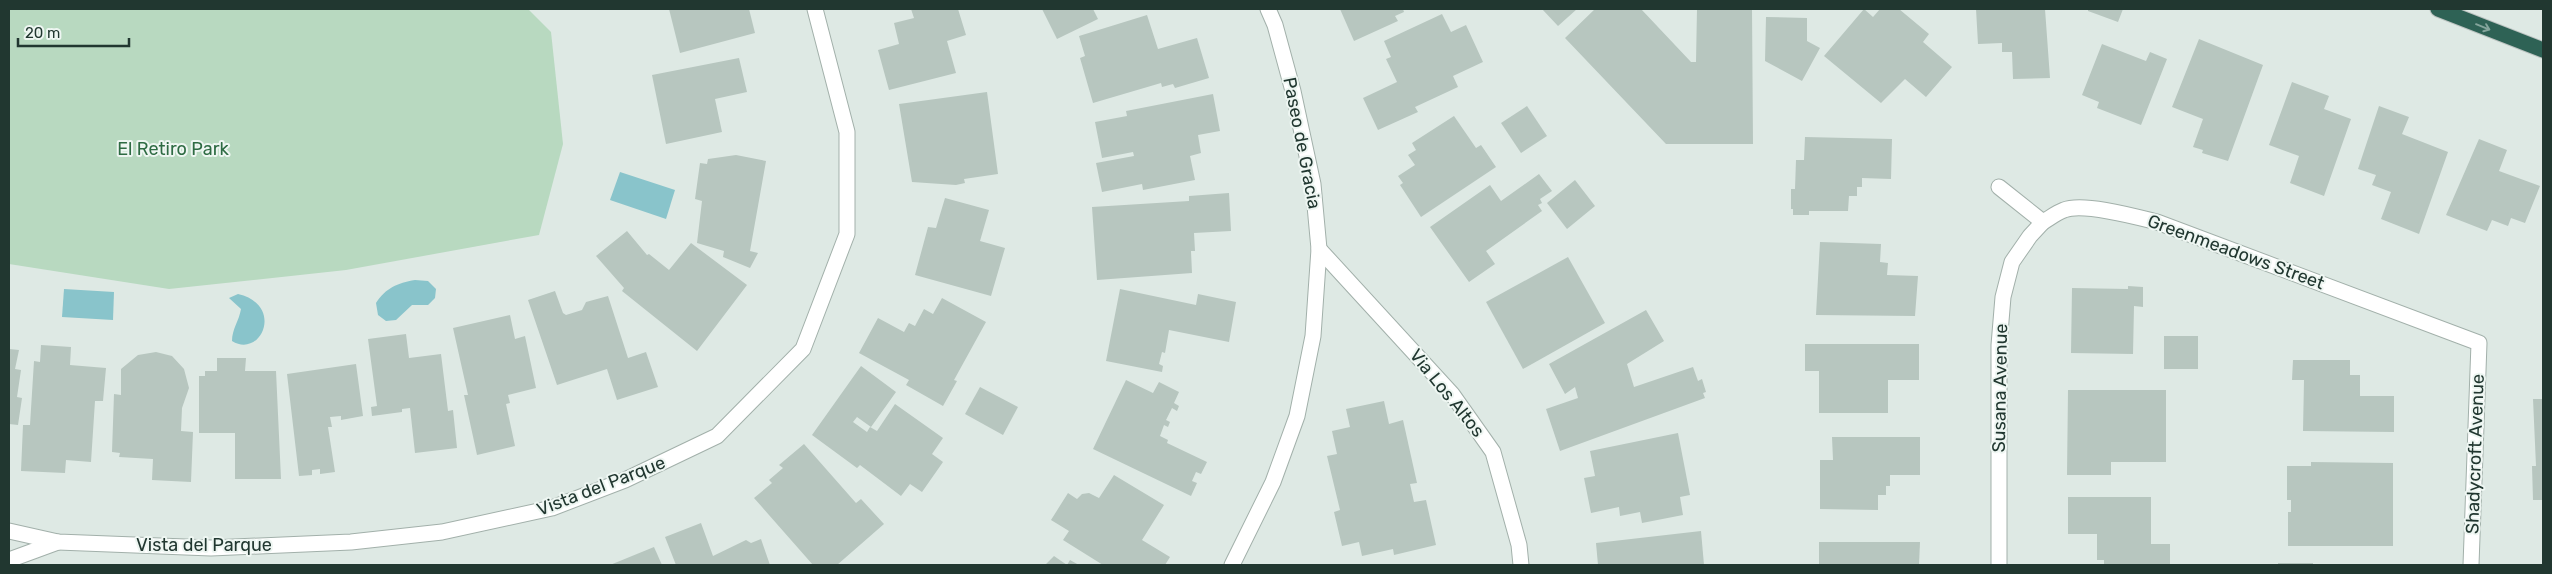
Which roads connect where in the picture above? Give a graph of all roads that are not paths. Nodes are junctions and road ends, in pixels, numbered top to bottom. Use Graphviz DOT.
graph roads {
  1 [pos="815,9"];
  2 [pos="1268,9"];
  3 [pos="2438,9"];
  4 [pos="2543,50"];
  5 [pos="1999,187"];
  6 [pos="2043,222"];
  7 [pos="1319,249"];
  8 [pos="2479,343"];
  9 [pos="9,531"];
  10 [pos="58,542"];
  11 [pos="9,560"];
  12 [pos="1232,565"];
  13 [pos="1521,565"];
  14 [pos="1999,565"];
  15 [pos="2471,565"];
  1 -- 10 [label="street, Vista del Parque"];
  2 -- 7 [label="street, Paseo de Gracia"];
  3 -- 4 [label="highway, one-way"];
  5 -- 6 [label="street"];
  6 -- 8 [label="street, Greenmeadows Street"];
  6 -- 14 [label="street, Susana Avenue"];
  7 -- 12 [label="street, Paseo de Gracia"];
  7 -- 13 [label="street, Via Los Altos"];
  8 -- 15 [label="street, Shadycroft Avenue"];
  9 -- 10 [label="street, Vista del Parque"];
  10 -- 11 [label="street"];
}
